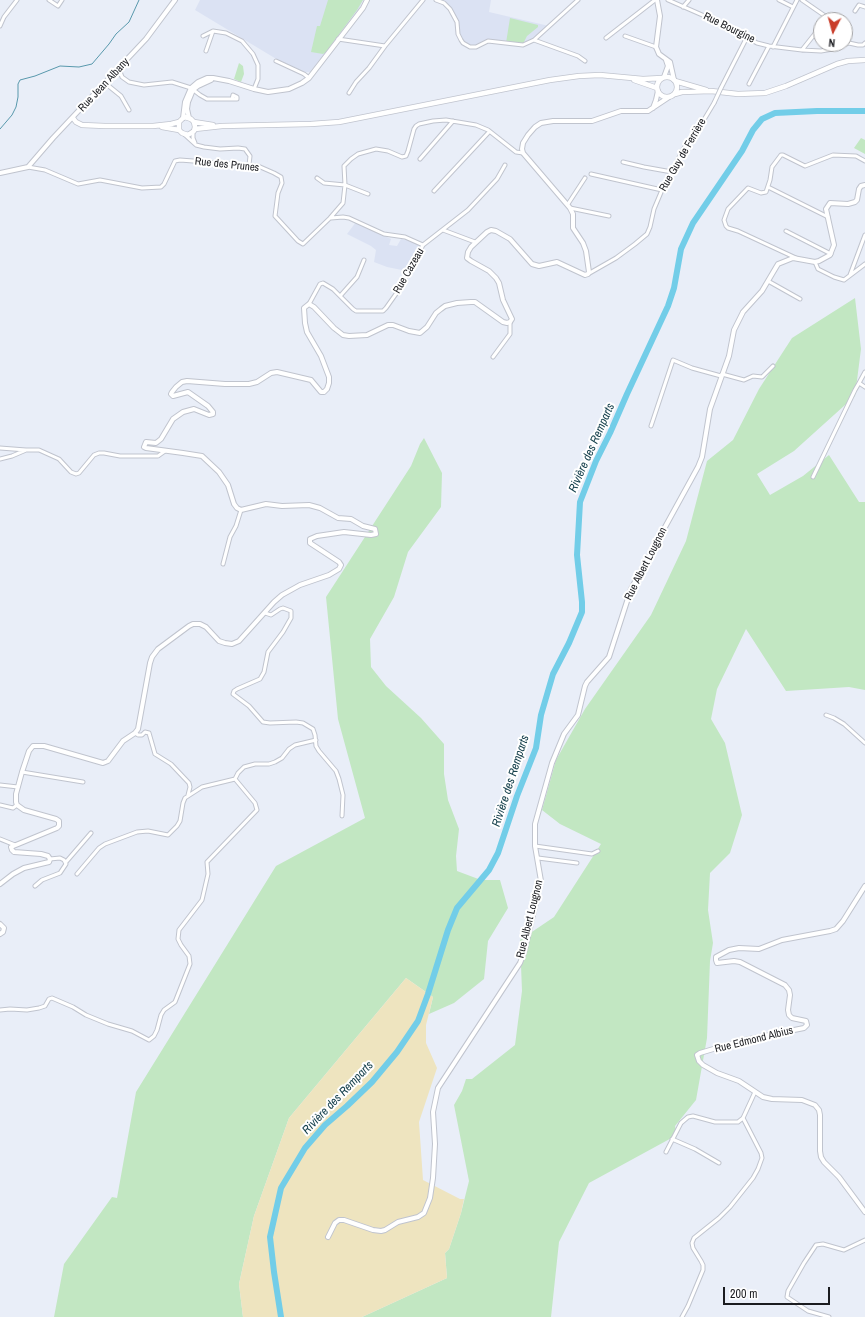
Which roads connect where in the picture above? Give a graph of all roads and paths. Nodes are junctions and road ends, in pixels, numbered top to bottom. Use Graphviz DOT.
graph roads {
  1 [pos="17,0"];
  2 [pos="49,0"];
  3 [pos="62,0"];
  4 [pos="175,0"];
  5 [pos="367,0"];
  6 [pos="423,0"];
  7 [pos="436,0"];
  8 [pos="578,0"];
  9 [pos="656,0"];
  10 [pos="668,0"];
  11 [pos="688,0"];
  12 [pos="779,0"];
  13 [pos="797,0"];
  14 [pos="802,0"];
  15 [pos="683,6"];
  16 [pos="793,7"];
  17 [pos="865,7"];
  18 [pos="855,11"];
  19 [pos="818,12"];
  20 [pos="0,26"];
  21 [pos="213,31"];
  22 [pos="203,36"];
  23 [pos="625,36"];
  24 [pos="813,36"];
  25 [pos="606,38"];
  26 [pos="747,38"];
  27 [pos="338,39"];
  28 [pos="534,40"];
  29 [pos="865,43"];
  30 [pos="385,46"];
  31 [pos="771,46"];
  32 [pos="656,47"];
  33 [pos="802,50"];
  34 [pos="206,51"];
  35 [pos="665,58"];
  36 [pos="865,60"];
  37 [pos="276,61"];
  38 [pos="585,61"];
  39 [pos="119,69"];
  40 [pos="625,77"];
  41 [pos="309,78"];
  42 [pos="663,78"];
  43 [pos="675,80"];
  44 [pos="105,83"];
  45 [pos="749,84"];
  46 [pos="192,89"];
  47 [pos="254,89"];
  48 [pos="658,90"];
  49 [pos="711,92"];
  50 [pos="350,93"];
  51 [pos="675,94"];
  52 [pos="669,97"];
  53 [pos="232,99"];
  54 [pos="653,108"];
  55 [pos="129,110"];
  56 [pos="73,118"];
  57 [pos="183,118"];
  58 [pos="189,118"];
  59 [pos="454,121"];
  60 [pos="179,122"];
  61 [pos="194,122"];
  62 [pos="153,126"];
  63 [pos="222,126"];
  64 [pos="179,130"];
  65 [pos="194,130"];
  66 [pos="489,132"];
  67 [pos="184,134"];
  68 [pos="196,145"];
  69 [pos="523,153"];
  70 [pos="420,159"];
  71 [pos="865,161"];
  72 [pos="623,162"];
  73 [pos="249,165"];
  74 [pos="505,165"];
  75 [pos="28,167"];
  76 [pos="672,172"];
  77 [pos="0,173"];
  78 [pos="591,174"];
  79 [pos="317,178"];
  80 [pos="585,178"];
  81 [pos="345,185"];
  82 [pos="865,185"];
  83 [pos="768,187"];
  84 [pos="662,190"];
  85 [pos="434,191"];
  86 [pos="368,194"];
  87 [pos="569,206"];
  88 [pos="609,216"];
  89 [pos="828,217"];
  90 [pos="330,218"];
  91 [pos="443,230"];
  92 [pos="786,231"];
  93 [pos="865,235"];
  94 [pos="475,242"];
  95 [pos="423,245"];
  96 [pos="831,254"];
  97 [pos="796,258"];
  98 [pos="364,260"];
  99 [pos="815,262"];
  100 [pos="865,264"];
  101 [pos="588,274"];
  102 [pos="850,276"];
  103 [pos="768,280"];
  104 [pos="341,295"];
  105 [pos="800,299"];
  106 [pos="309,304"];
  107 [pos="510,322"];
  108 [pos="493,357"];
  109 [pos="772,366"];
  110 [pos="865,372"];
  111 [pos="722,375"];
  112 [pos="859,383"];
  113 [pos="865,387"];
  114 [pos="650,426"];
  115 [pos="0,448"];
  116 [pos="26,450"];
  117 [pos="165,451"];
  118 [pos="0,459"];
  119 [pos="813,477"];
  120 [pos="241,510"];
  121 [pos="223,564"];
  122 [pos="265,613"];
  123 [pos="826,715"];
  124 [pos="135,733"];
  125 [pos="316,740"];
  126 [pos="865,743"];
  127 [pos="22,772"];
  128 [pos="235,779"];
  129 [pos="83,782"];
  130 [pos="0,785"];
  131 [pos="18,787"];
  132 [pos="188,796"];
  133 [pos="0,805"];
  134 [pos="17,805"];
  135 [pos="342,816"];
  136 [pos="91,833"];
  137 [pos="0,839"];
  138 [pos="15,845"];
  139 [pos="535,846"];
  140 [pos="598,851"];
  141 [pos="538,858"];
  142 [pos="50,859"];
  143 [pos="66,862"];
  144 [pos="576,863"];
  145 [pos="77,874"];
  146 [pos="0,884"];
  147 [pos="35,886"];
  148 [pos="865,886"];
  149 [pos="0,924"];
  150 [pos="0,934"];
  151 [pos="0,1010"];
  152 [pos="755,1092"];
  153 [pos="743,1118"];
  154 [pos="672,1139"];
  155 [pos="666,1152"];
  156 [pos="719,1163"];
  157 [pos="865,1212"];
  158 [pos="328,1237"];
  159 [pos="865,1240"];
  160 [pos="682,1317"];
  161 [pos="829,1317"];
  1 -- 20 [label="street"];
  2 -- 3 [label="street"];
  4 -- 39 [label="street, Rue Jean Albany"];
  5 -- 27 [label="street"];
  6 -- 30 [label="street"];
  7 -- 28 [label="street"];
  8 -- 28 [label="street"];
  9 -- 25 [label="street"];
  9 -- 32 [label="street"];
  10 -- 15 [label="street, Rue Bourgine"];
  11 -- 15 [label="street"];
  12 -- 16 [label="street"];
  13 -- 16 [label="street"];
  14 -- 19 [label="street"];
  15 -- 26 [label="street, Rue Bourgine"];
  16 -- 31 [label="street"];
  17 -- 18 [label="street"];
  21 -- 22 [label="street"];
  21 -- 34 [label="street"];
  21 -- 47 [label="street"];
  23 -- 32 [label="street"];
  24 -- 33 [label="street"];
  26 -- 31 [label="street, Rue Bourgine"];
  26 -- 76 [label="street, Rue Guy de Ferrière, bridge"];
  27 -- 30 [label="street"];
  27 -- 41 [label="street"];
  28 -- 38 [label="street"];
  29 -- 33 [label="street, Rue Bourgine"];
  30 -- 50 [label="street"];
  31 -- 33 [label="street, Rue Bourgine"];
  31 -- 45 [label="street, Rue Bourgine"];
  32 -- 35 [label="street"];
  35 -- 42 [label="street"];
  35 -- 43 [label="street"];
  36 -- 49 [label="main road"];
  37 -- 41 [label="street"];
  39 -- 44 [label="street, Rue Jean Albany"];
  39 -- 46 [label="street"];
  40 -- 42 [label="main road"];
  40 -- 48 [label="main road"];
  40 -- 63 [label="main road"];
  41 -- 47 [label="street"];
  42 -- 43 [label="main road"];
  42 -- 48 [label="main road"];
  43 -- 49 [label="main road"];
  43 -- 51 [label="main road"];
  44 -- 55 [label="street"];
  44 -- 56 [label="street, Rue Jean Albany"];
  46 -- 47 [label="street"];
  46 -- 53 [label="street"];
  46 -- 57 [label="street"];
  46 -- 58 [label="street"];
  48 -- 52 [label="main road"];
  48 -- 54 [label="street"];
  49 -- 51 [label="main road"];
  51 -- 52 [label="main road"];
  52 -- 54 [label="street"];
  54 -- 69 [label="street"];
  56 -- 62 [label="main road"];
  56 -- 75 [label="street, Rue Jean Albany"];
  57 -- 58 [label="main road"];
  57 -- 60 [label="main road"];
  58 -- 61 [label="main road"];
  59 -- 66 [label="street, Rue des Prunes"];
  59 -- 70 [label="street"];
  59 -- 81 [label="street, Rue des Prunes"];
  60 -- 62 [label="main road"];
  60 -- 64 [label="main road"];
  61 -- 63 [label="main road"];
  61 -- 65 [label="main road"];
  62 -- 64 [label="main road"];
  63 -- 65 [label="main road"];
  64 -- 67 [label="main road"];
  65 -- 67 [label="main road"];
  65 -- 68 [label="street"];
  66 -- 69 [label="street, Rue des Prunes"];
  66 -- 85 [label="street"];
  67 -- 68 [label="street"];
  68 -- 73 [label="street"];
  69 -- 87 [label="street"];
  71 -- 83 [label="street"];
  72 -- 76 [label="street"];
  73 -- 75 [label="street, Rue des Prunes"];
  73 -- 90 [label="street, Rue des Prunes"];
  74 -- 91 [label="street, Rue Cazeau"];
  75 -- 77 [label="street, Rue des Prunes"];
  76 -- 84 [label="street, Rue Guy de Ferrière"];
  78 -- 84 [label="street"];
  79 -- 81 [label="street"];
  80 -- 87 [label="street"];
  81 -- 86 [label="street"];
  81 -- 90 [label="street, Rue des Prunes"];
  82 -- 89 [label="street"];
  83 -- 89 [label="street"];
  83 -- 97 [label="street"];
  84 -- 101 [label="street, Rue Guy de Ferrière"];
  87 -- 88 [label="street"];
  87 -- 101 [label="street"];
  89 -- 96 [label="street"];
  90 -- 95 [label="street"];
  91 -- 94 [label="street"];
  91 -- 95 [label="street, Rue Cazeau"];
  92 -- 96 [label="street"];
  93 -- 102 [label="street"];
  94 -- 101 [label="street"];
  94 -- 107 [label="street"];
  95 -- 104 [label="street, Rue Cazeau"];
  96 -- 99 [label="street"];
  97 -- 99 [label="street"];
  97 -- 103 [label="street, Rue Albert Lougnon"];
  98 -- 104 [label="street"];
  99 -- 102 [label="street"];
  100 -- 102 [label="street"];
  103 -- 105 [label="street"];
  103 -- 111 [label="street, Rue Albert Lougnon"];
  104 -- 106 [label="street, Rue Cazeau"];
  106 -- 107 [label="street"];
  106 -- 117 [label="street"];
  107 -- 108 [label="street"];
  109 -- 111 [label="street"];
  110 -- 112 [label="street"];
  111 -- 114 [label="street"];
  111 -- 139 [label="street, Rue Albert Lougnon"];
  112 -- 113 [label="street"];
  112 -- 119 [label="street"];
  115 -- 116 [label="street"];
  116 -- 117 [label="street"];
  116 -- 118 [label="street"];
  117 -- 120 [label="street"];
  120 -- 121 [label="street"];
  120 -- 122 [label="street"];
  122 -- 124 [label="street"];
  122 -- 125 [label="street"];
  123 -- 126 [label="street"];
  124 -- 127 [label="street"];
  124 -- 132 [label="street"];
  125 -- 128 [label="street"];
  125 -- 135 [label="street"];
  127 -- 129 [label="street"];
  127 -- 131 [label="street"];
  128 -- 132 [label="street"];
  128 -- 151 [label="street"];
  130 -- 131 [label="street"];
  131 -- 134 [label="street"];
  132 -- 145 [label="street"];
  133 -- 134 [label="street"];
  134 -- 138 [label="street"];
  136 -- 143 [label="street"];
  137 -- 138 [label="street"];
  138 -- 142 [label="street"];
  139 -- 140 [label="street"];
  139 -- 141 [label="street, Rue Albert Lougnon"];
  141 -- 144 [label="street"];
  141 -- 158 [label="street, Rue Albert Lougnon"];
  142 -- 143 [label="street"];
  142 -- 146 [label="street"];
  143 -- 147 [label="street"];
  148 -- 152 [label="street, Rue Edmond Albius"];
  149 -- 150 [label="street"];
  152 -- 153 [label="street"];
  152 -- 157 [label="street, Rue Edmond Albius"];
  153 -- 154 [label="street"];
  153 -- 160 [label="street"];
  154 -- 155 [label="street"];
  154 -- 156 [label="street"];
  159 -- 161 [label="street"];
}
